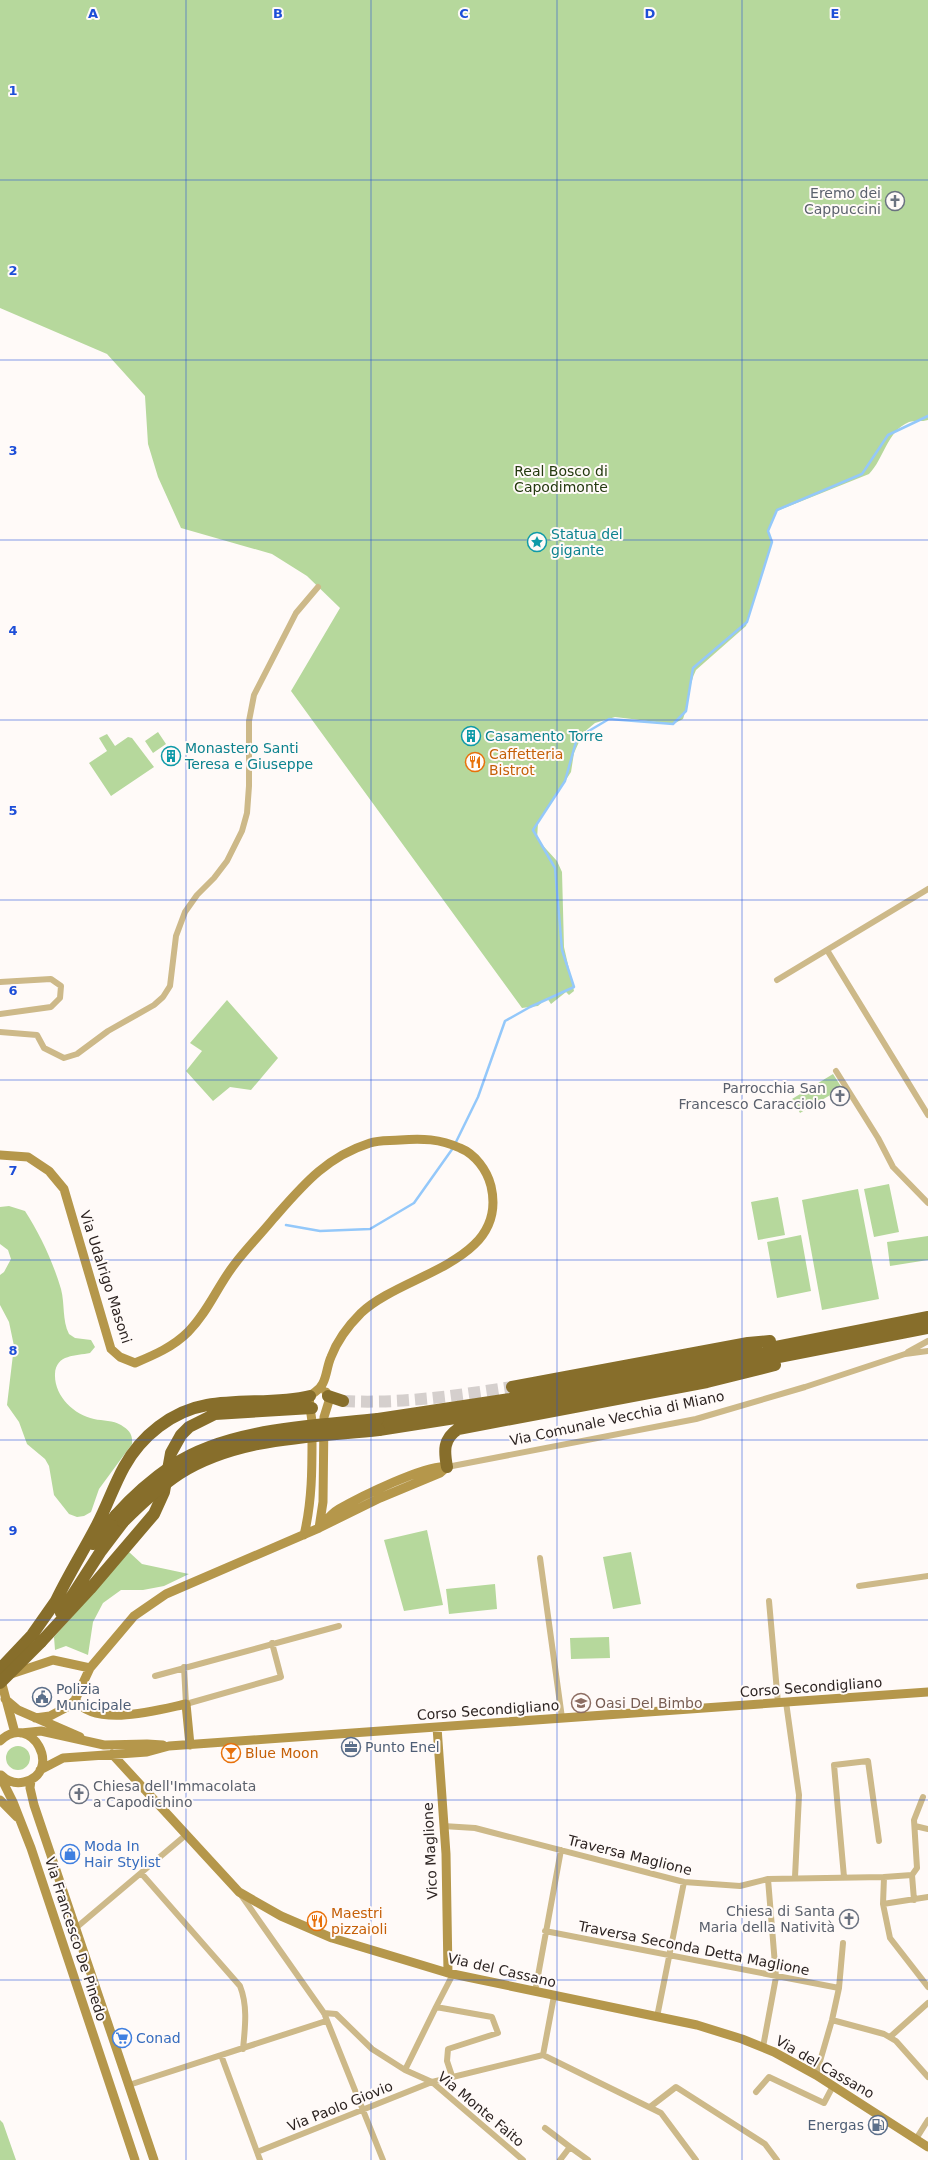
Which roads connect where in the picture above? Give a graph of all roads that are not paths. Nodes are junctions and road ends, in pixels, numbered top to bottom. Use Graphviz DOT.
graph roads {
  1 [pos="318,587"];
  2 [pos="928,889"];
  3 [pos="827,950"];
  4 [pos="777,980"];
  5 [pos="0,982"];
  6 [pos="0,1014"];
  7 [pos="0,1032"];
  8 [pos="836,1071"];
  9 [pos="928,1115"];
  10 [pos="0,1155"];
  11 [pos="928,1203"];
  12 [pos="925,1323"];
  13 [pos="838,1340"];
  14 [pos="928,1342"];
  15 [pos="928,1350"];
  16 [pos="905,1354"];
  17 [pos="512,1387"];
  18 [pos="314,1399"];
  19 [pos="343,1401"];
  20 [pos="326,1409"];
  21 [pos="378,1424"];
  22 [pos="447,1467"];
  23 [pos="311,1501"];
  24 [pos="323,1502"];
  25 [pos="338,1509"];
  26 [pos="319,1528"];
  27 [pos="304,1535"];
  28 [pos="540,1558"];
  29 [pos="928,1576"];
  30 [pos="858,1586"];
  31 [pos="769,1601"];
  32 [pos="54,1605"];
  33 [pos="339,1626"];
  34 [pos="41,1642"];
  35 [pos="272,1643"];
  36 [pos="184,1667"];
  37 [pos="90,1668"];
  38 [pos="155,1676"];
  39 [pos="0,1677"];
  40 [pos="928,1692"];
  41 [pos="5,1699"];
  42 [pos="75,1700"];
  43 [pos="782,1703"];
  44 [pos="186,1704"];
  45 [pos="35,1718"];
  46 [pos="562,1718"];
  47 [pos="436,1727"];
  48 [pos="18,1733"];
  49 [pos="0,1741"];
  50 [pos="94,1744"];
  51 [pos="190,1745"];
  52 [pos="169,1746"];
  53 [pos="112,1754"];
  54 [pos="40,1770"];
  55 [pos="0,1775"];
  56 [pos="31,1780"];
  57 [pos="923,1797"];
  58 [pos="0,1800"];
  59 [pos="19,1819"];
  60 [pos="443,1826"];
  61 [pos="915,1826"];
  62 [pos="928,1829"];
  63 [pos="187,1834"];
  64 [pos="879,1841"];
  65 [pos="561,1850"];
  66 [pos="141,1873"];
  67 [pos="912,1875"];
  68 [pos="795,1877"];
  69 [pos="844,1877"];
  70 [pos="884,1877"];
  71 [pos="768,1879"];
  72 [pos="684,1882"];
  73 [pos="239,1892"];
  74 [pos="928,1897"];
  75 [pos="914,1900"];
  76 [pos="883,1904"];
  77 [pos="77,1927"];
  78 [pos="545,1931"];
  79 [pos="843,1943"];
  80 [pos="668,1956"];
  81 [pos="451,1973"];
  82 [pos="776,1977"];
  83 [pos="928,1987"];
  84 [pos="839,1988"];
  85 [pos="535,1992"];
  86 [pos="554,1996"];
  87 [pos="928,2003"];
  88 [pos="436,2006"];
  89 [pos="324,2013"];
  90 [pos="656,2017"];
  91 [pos="832,2020"];
  92 [pos="326,2021"];
  93 [pos="890,2037"];
  94 [pos="763,2047"];
  95 [pos="242,2049"];
  96 [pos="542,2055"];
  97 [pos="221,2056"];
  98 [pos="405,2070"];
  99 [pos="816,2075"];
  100 [pos="452,2076"];
  101 [pos="928,2077"];
  102 [pos="432,2082"];
  103 [pos="129,2085"];
  104 [pos="833,2086"];
  105 [pos="756,2092"];
  106 [pos="650,2107"];
  107 [pos="364,2108"];
  108 [pos="928,2120"];
  109 [pos="545,2128"];
  110 [pos="916,2139"];
  111 [pos="570,2146"];
  112 [pos="928,2147"];
  113 [pos="257,2152"];
  114 [pos="135,2160"];
  115 [pos="154,2160"];
  116 [pos="260,2160"];
  117 [pos="383,2160"];
  118 [pos="523,2160"];
  119 [pos="560,2160"];
  120 [pos="588,2160"];
  121 [pos="696,2160"];
  122 [pos="777,2160"];
  1 -- 7 [label="street"];
  2 -- 3 [label="street"];
  3 -- 4 [label="street"];
  3 -- 9 [label="street"];
  5 -- 6 [label="street"];
  8 -- 11 [label="street"];
  10 -- 18 [label="main road, Via Udalrigo Masoni"];
  12 -- 13 [label="highway"];
  13 -- 17 [label="highway"];
  13 -- 21 [label="highway"];
  13 -- 22 [label="highway"];
  14 -- 15 [label="street"];
  14 -- 16 [label="street, Via Comunale Vecchia di Miano"];
  15 -- 16 [label="street, Via Comunale Vecchia di Miano"];
  16 -- 22 [label="street, Via Comunale Vecchia di Miano"];
  18 -- 19 [label="highway"];
  18 -- 20 [label="main road"];
  18 -- 20 [label="main road, Via Udalrigo Masoni"];
  18 -- 23 [label="main road"];
  18 -- 32 [label="highway"];
  18 -- 34 [label="highway, bridge"];
  20 -- 24 [label="main road, Via Udalrigo Masoni"];
  21 -- 32 [label="highway, bridge"];
  21 -- 34 [label="highway, bridge"];
  22 -- 25 [label="main road, Via Comunale Vecchia di Miano"];
  22 -- 26 [label="main road, Via Comunale Vecchia di Miano"];
  23 -- 26 [label="main road"];
  23 -- 27 [label="main road"];
  24 -- 25 [label="main road"];
  24 -- 26 [label="main road, Via Udalrigo Masoni"];
  25 -- 26 [label="main road, Via Comunale Vecchia di Miano"];
  26 -- 27 [label="main road, Via Comunale Vecchia di Miano"];
  27 -- 37 [label="main road, Via Comunale Vecchia di Miano"];
  28 -- 46 [label="street"];
  29 -- 30 [label="street"];
  31 -- 43 [label="street"];
  32 -- 39 [label="highway"];
  33 -- 35 [label="street"];
  34 -- 39 [label="highway, bridge"];
  35 -- 36 [label="street"];
  35 -- 44 [label="street"];
  36 -- 38 [label="street"];
  36 -- 44 [label="street"];
  37 -- 39 [label="main road"];
  37 -- 42 [label="main road, Via Comunale Vecchia di Miano"];
  39 -- 41 [label="main road"];
  40 -- 43 [label="main road, Corso Secondigliano"];
  41 -- 45 [label="main road"];
  41 -- 48 [label="main road"];
  42 -- 44 [label="main road"];
  42 -- 45 [label="main road"];
  43 -- 46 [label="main road, Corso Secondigliano"];
  43 -- 68 [label="street"];
  44 -- 51 [label="main road"];
  45 -- 50 [label="main road"];
  46 -- 47 [label="main road, Corso Secondigliano"];
  47 -- 51 [label="main road, Corso Secondigliano"];
  47 -- 60 [label="main road, Vico Maglione"];
  48 -- 49 [label="main road"];
  48 -- 50 [label="main road, Corso Secondigliano"];
  48 -- 54 [label="main road"];
  50 -- 52 [label="main road, Corso Secondigliano"];
  51 -- 52 [label="main road, Corso Secondigliano"];
  52 -- 53 [label="main road, Corso Secondigliano"];
  53 -- 54 [label="main road, Corso Secondigliano"];
  53 -- 63 [label="main road, Via del Cassano"];
  54 -- 56 [label="main road, Corso Secondigliano"];
  55 -- 56 [label="main road"];
  55 -- 59 [label="main road, Via Francesco De Pinedo"];
  56 -- 77 [label="main road, Via Francesco De Pinedo"];
  57 -- 61 [label="street"];
  58 -- 59 [label="main road"];
  59 -- 114 [label="main road, Via Francesco De Pinedo"];
  60 -- 65 [label="street, Traversa Maglione"];
  60 -- 81 [label="main road, Vico Maglione"];
  61 -- 62 [label="street"];
  61 -- 67 [label="street"];
  63 -- 66 [label="street"];
  63 -- 73 [label="main road, Via del Cassano"];
  64 -- 69 [label="street"];
  65 -- 72 [label="street, Traversa Maglione"];
  65 -- 78 [label="street"];
  66 -- 77 [label="street"];
  66 -- 95 [label="street"];
  67 -- 70 [label="street, Traversa Maglione"];
  67 -- 75 [label="street"];
  68 -- 69 [label="street, Traversa Maglione"];
  68 -- 71 [label="street, Traversa Maglione"];
  69 -- 70 [label="street, Traversa Maglione"];
  70 -- 76 [label="street"];
  71 -- 72 [label="street, Traversa Maglione"];
  71 -- 82 [label="street"];
  72 -- 80 [label="street"];
  73 -- 81 [label="main road, Via del Cassano"];
  73 -- 89 [label="street"];
  74 -- 75 [label="street"];
  75 -- 76 [label="street"];
  76 -- 83 [label="street"];
  77 -- 103 [label="main road, Via Francesco De Pinedo"];
  78 -- 80 [label="street, Traversa Seconda Detta Maglione"];
  78 -- 85 [label="street"];
  79 -- 84 [label="street"];
  80 -- 82 [label="street, Traversa Seconda Detta Maglione"];
  80 -- 90 [label="street"];
  81 -- 85 [label="main road, Via del Cassano"];
  81 -- 88 [label="street"];
  82 -- 84 [label="street, Traversa Seconda Detta Maglione"];
  82 -- 94 [label="street"];
  84 -- 91 [label="street"];
  85 -- 86 [label="main road, Via del Cassano"];
  86 -- 90 [label="main road, Via del Cassano"];
  86 -- 96 [label="street"];
  87 -- 93 [label="street"];
  88 -- 98 [label="street"];
  88 -- 100 [label="street"];
  89 -- 92 [label="street"];
  89 -- 98 [label="street, Via Monte Faito"];
  90 -- 94 [label="main road, Via del Cassano"];
  91 -- 93 [label="street"];
  91 -- 99 [label="street"];
  92 -- 95 [label="street"];
  92 -- 107 [label="street"];
  93 -- 101 [label="street"];
  94 -- 99 [label="main road, Via del Cassano"];
  95 -- 97 [label="street"];
  96 -- 100 [label="street, Via Paolo Giovio"];
  96 -- 106 [label="street"];
  97 -- 103 [label="street"];
  97 -- 113 [label="street"];
  98 -- 102 [label="street, Via Monte Faito"];
  99 -- 104 [label="main road, Via del Cassano"];
  100 -- 102 [label="street, Via Paolo Giovio"];
  102 -- 107 [label="street, Via Paolo Giovio"];
  102 -- 118 [label="street, Via Monte Faito"];
  103 -- 115 [label="main road, Via Francesco De Pinedo"];
  104 -- 105 [label="street"];
  104 -- 110 [label="main road, Via del Cassano"];
  106 -- 121 [label="street"];
  106 -- 122 [label="street"];
  107 -- 113 [label="street, Via Paolo Giovio"];
  107 -- 117 [label="street"];
  108 -- 110 [label="street"];
  109 -- 111 [label="street, Via Monte Faito"];
  110 -- 112 [label="main road, Via del Cassano"];
  111 -- 119 [label="street"];
  111 -- 120 [label="street, Via Monte Faito"];
  113 -- 116 [label="street"];
}
